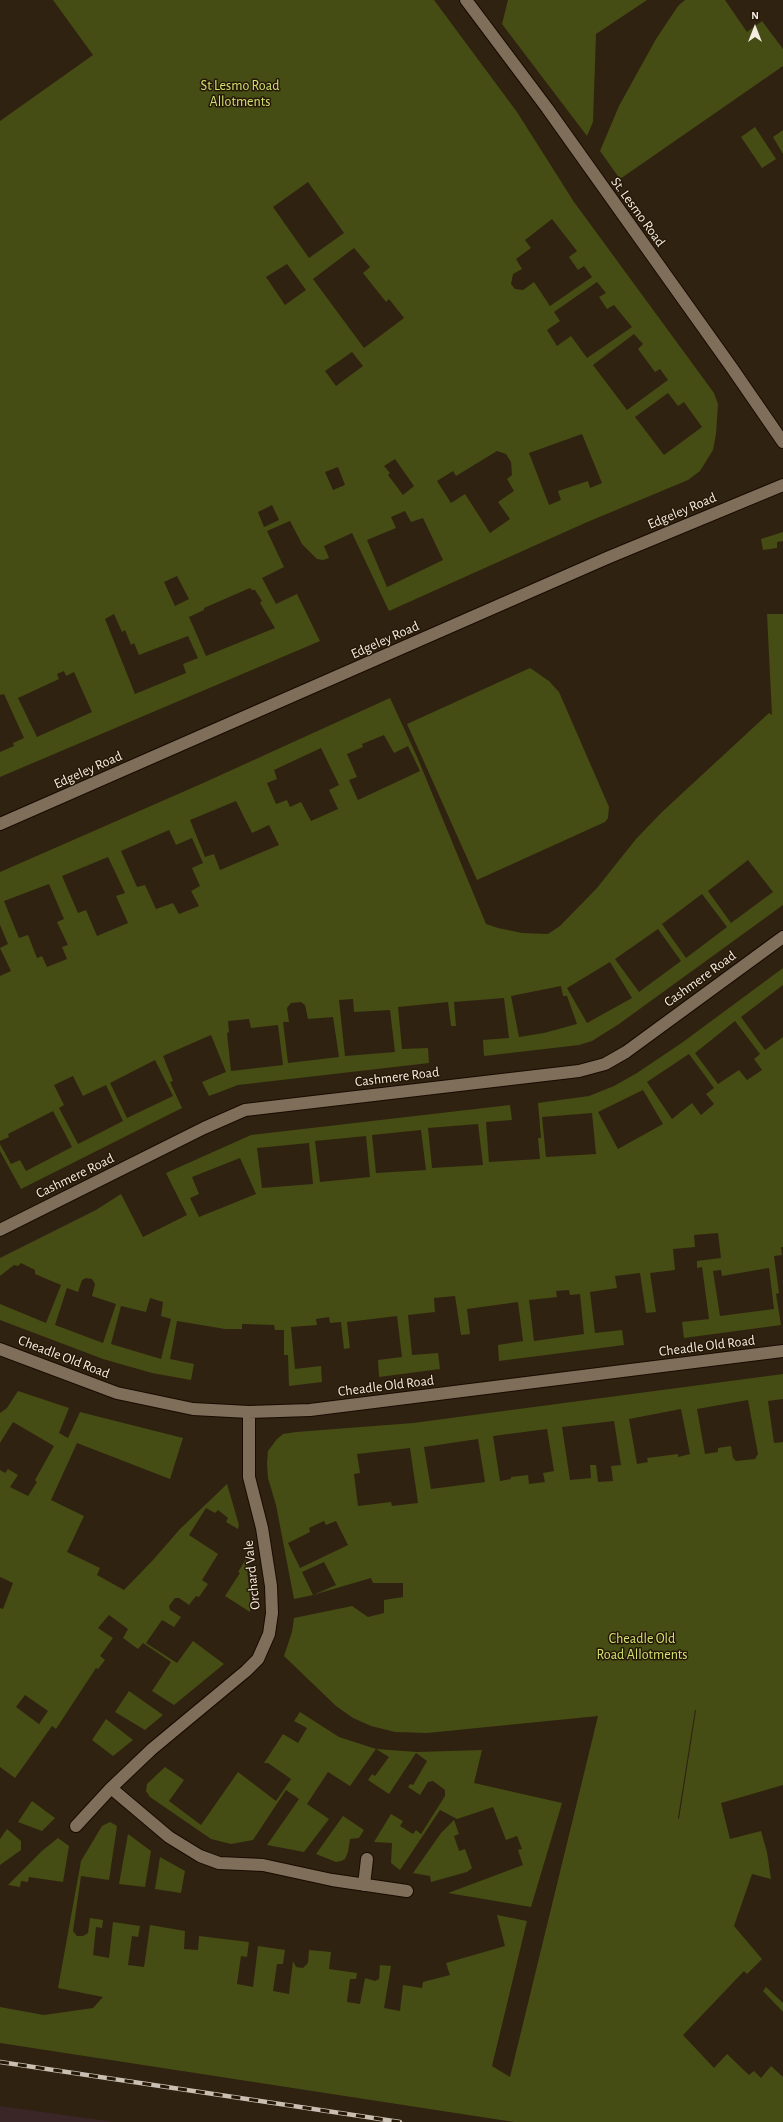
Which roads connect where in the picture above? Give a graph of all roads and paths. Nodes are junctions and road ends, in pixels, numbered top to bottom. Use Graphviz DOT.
graph roads {
  1 [pos="466,0"];
  2 [pos="783,442"];
  3 [pos="783,485"];
  4 [pos="0,824"];
  5 [pos="783,937"];
  6 [pos="0,1230"];
  7 [pos="783,1351"];
  8 [pos="1,1354"];
  9 [pos="249,1412"];
  10 [pos="111,1788"];
  11 [pos="76,1826"];
  12 [pos="367,1858"];
  13 [pos="364,1885"];
  14 [pos="408,1891"];
  1 -- 2 [label="street, St. Lesmo Road"];
  3 -- 4 [label="street, Edgeley Road"];
  5 -- 6 [label="street, Cashmere Road"];
  7 -- 9 [label="street, Cheadle Old Road"];
  8 -- 9 [label="street, Cheadle Old Road"];
  9 -- 10 [label="street, Orchard Vale"];
  10 -- 11 [label="street, Orchard Vale"];
  10 -- 13 [label="street"];
  12 -- 13 [label="street"];
  13 -- 14 [label="street"];
}
